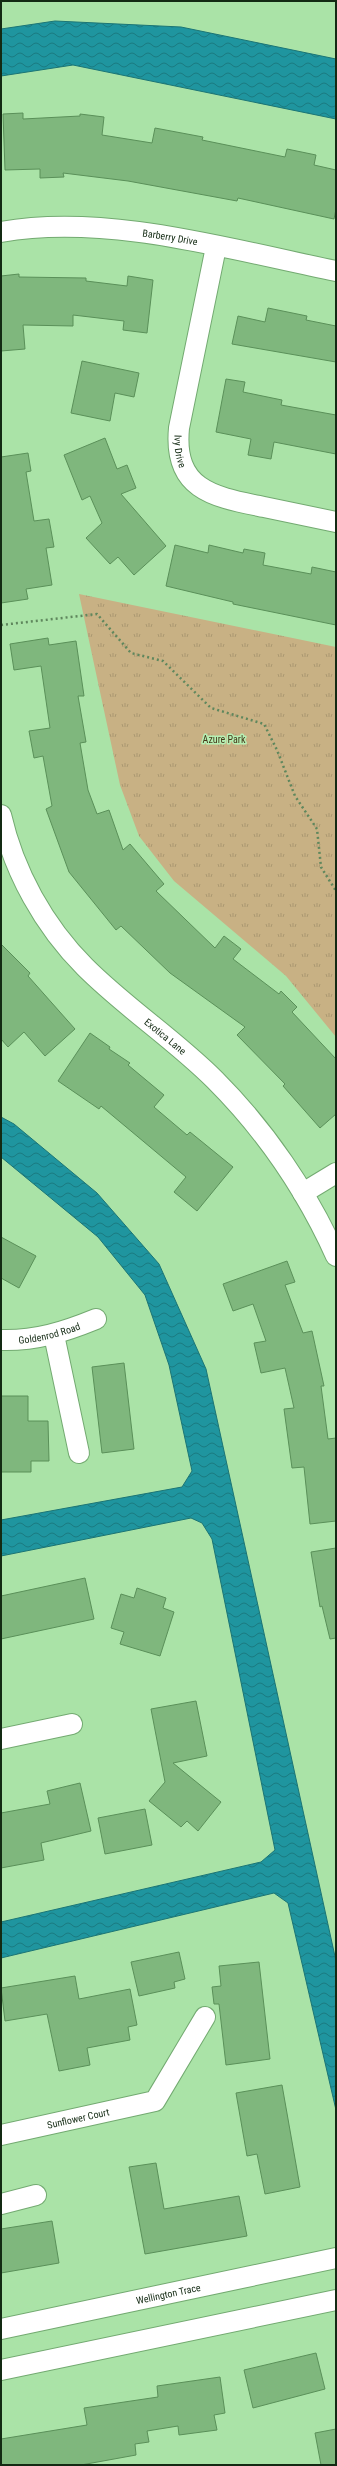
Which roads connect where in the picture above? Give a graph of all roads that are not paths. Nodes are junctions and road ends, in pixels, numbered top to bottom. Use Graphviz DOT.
graph roads {
  1 [pos="1,232"];
  2 [pos="216,247"];
  3 [pos="336,272"];
  4 [pos="336,522"];
  5 [pos="1,815"];
  6 [pos="8,862"];
  7 [pos="336,1173"];
  8 [pos="303,1193"];
  9 [pos="336,1256"];
  10 [pos="96,1319"];
  11 [pos="54,1335"];
  12 [pos="1,1340"];
  13 [pos="79,1452"];
  14 [pos="72,1724"];
  15 [pos="1,1739"];
  16 [pos="205,2017"];
  17 [pos="1,2135"];
  18 [pos="36,2195"];
  19 [pos="1,2204"];
  20 [pos="336,2258"];
  21 [pos="336,2300"];
  22 [pos="1,2329"];
  23 [pos="1,2370"];
  1 -- 2 [label="street, Barberry Drive"];
  2 -- 3 [label="street, Barberry Drive"];
  2 -- 4 [label="street, Ivy Drive"];
  5 -- 6 [label="street, Exotica Lane"];
  6 -- 8 [label="street, Exotica Lane"];
  7 -- 8 [label="street"];
  8 -- 9 [label="street, Exotica Lane"];
  10 -- 11 [label="street, Goldenrod Road"];
  11 -- 12 [label="street, Goldenrod Road"];
  11 -- 13 [label="street"];
  14 -- 15 [label="street"];
  16 -- 17 [label="street, Sunflower Court"];
  18 -- 19 [label="street"];
  20 -- 22 [label="street, Wellington Trace"];
  21 -- 23 [label="street"];
}
